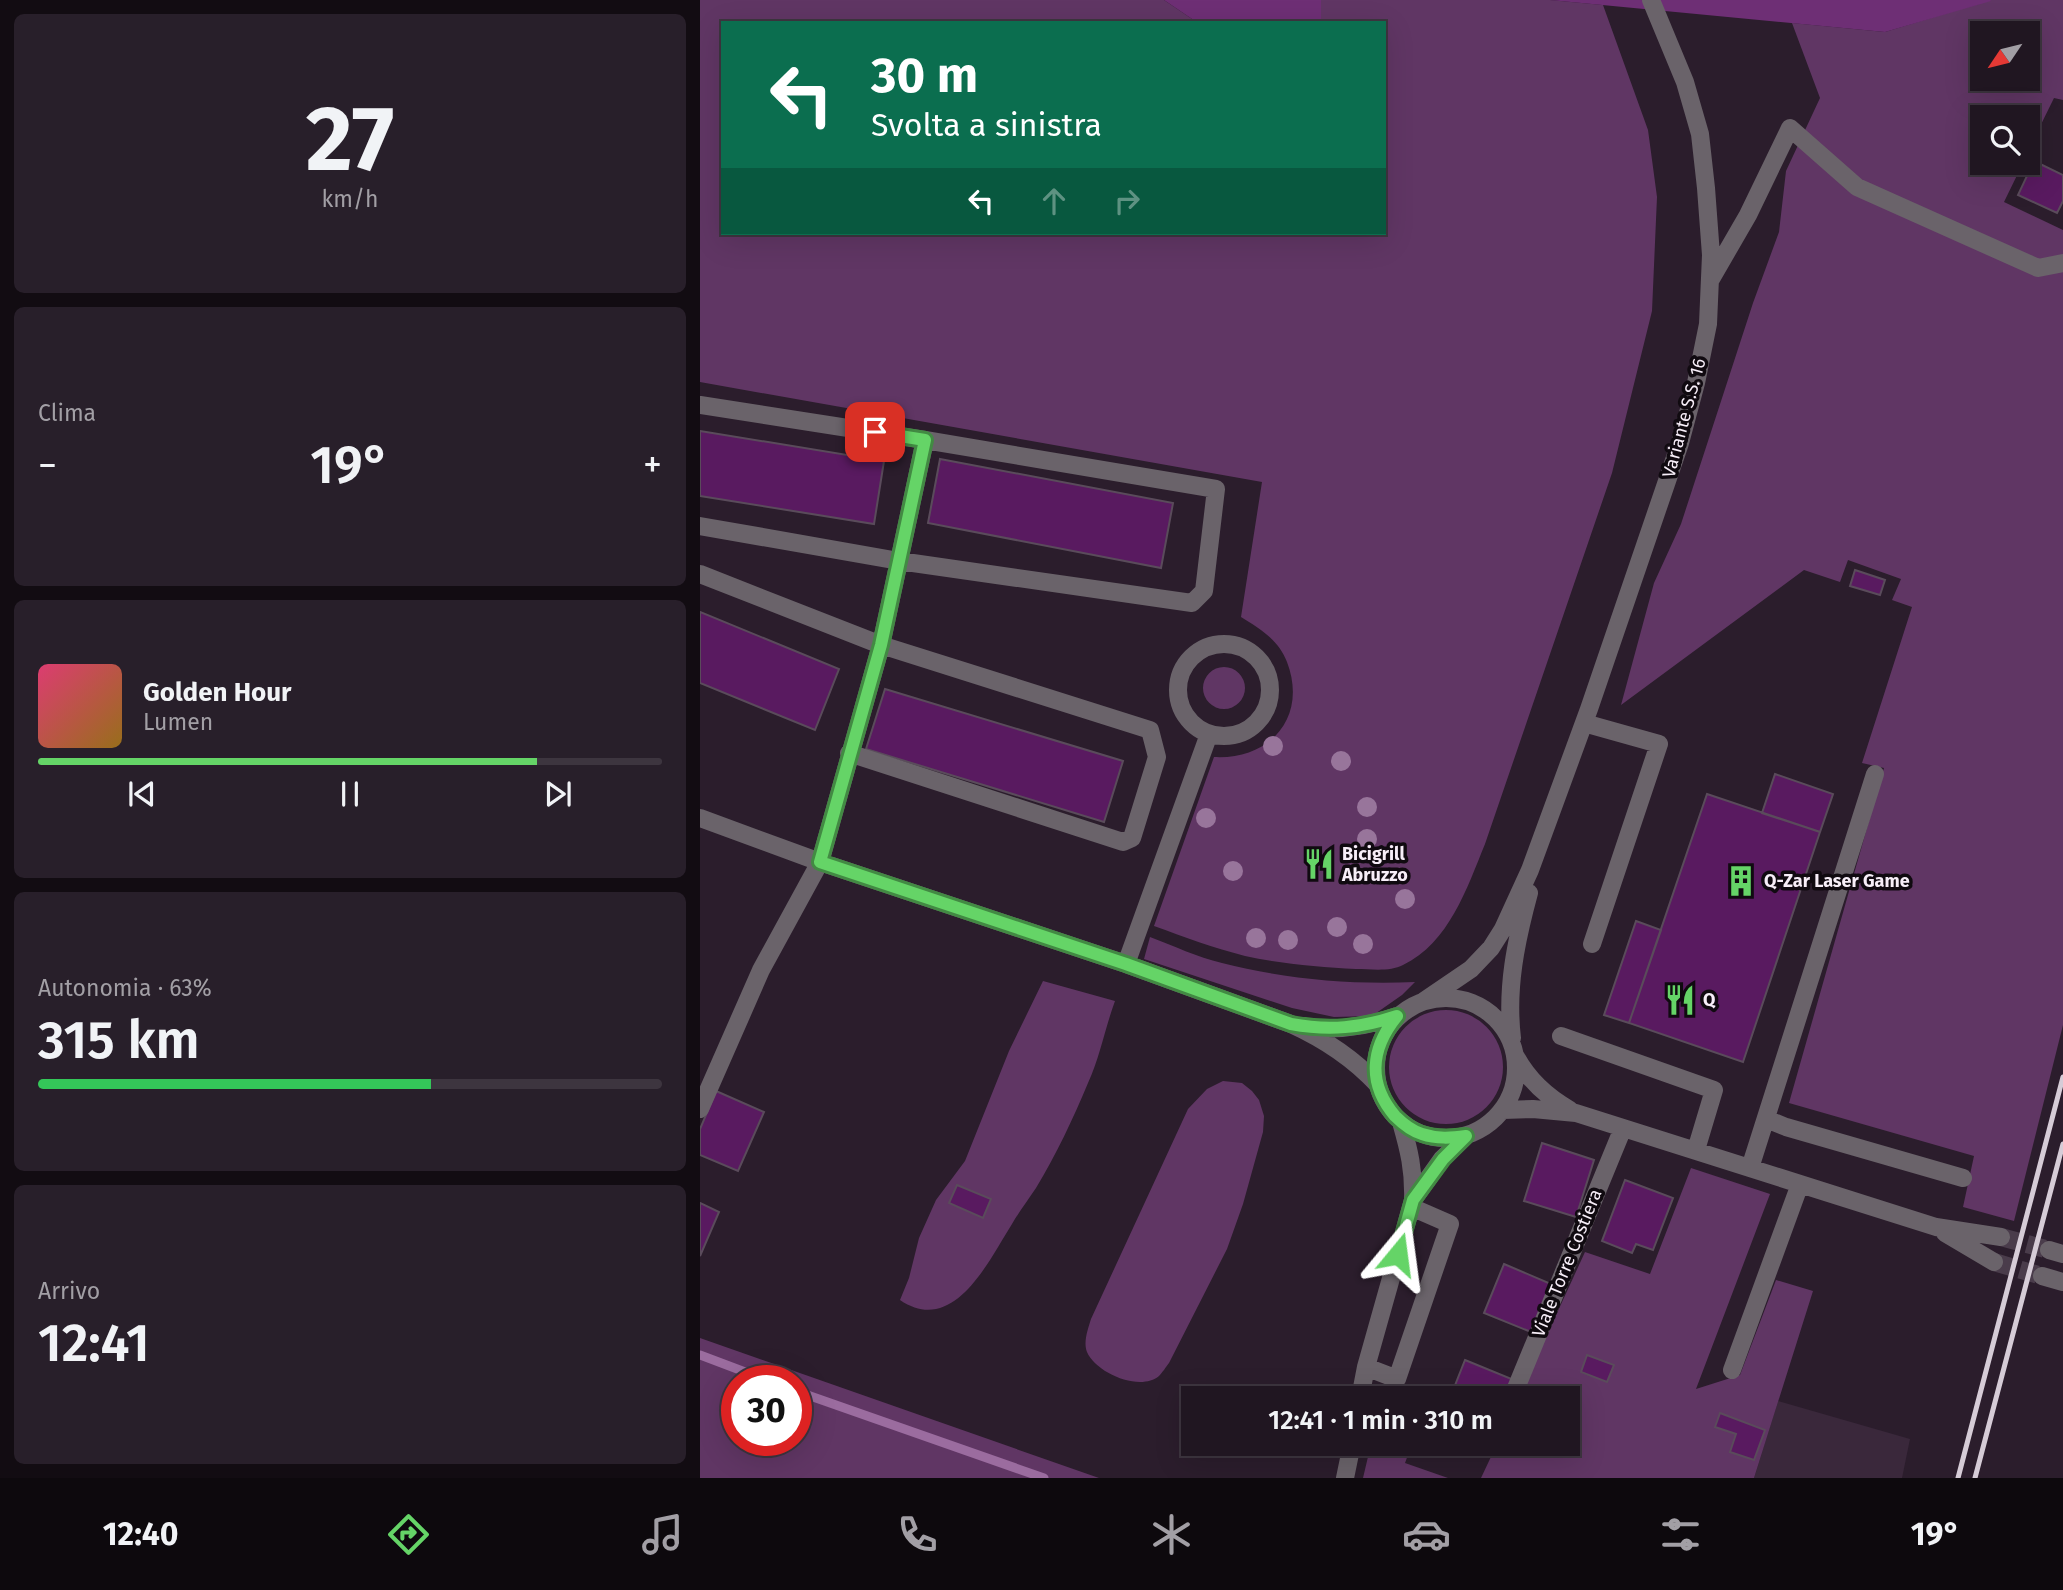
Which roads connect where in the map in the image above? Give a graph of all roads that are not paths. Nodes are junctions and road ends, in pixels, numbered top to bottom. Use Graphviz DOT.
graph roads {
  1 [pos="1651,0"];
  2 [pos="2063,262"];
  3 [pos="1710,282"];
  4 [pos="700,405"];
  5 [pos="925,440"];
  6 [pos="700,526"];
  7 [pos="899,561"];
  8 [pos="700,574"];
  9 [pos="881,645"];
  10 [pos="1584,723"];
  11 [pos="1209,734"];
  12 [pos="849,753"];
  13 [pos="1875,774"];
  14 [pos="700,818"];
  15 [pos="1548,825"];
  16 [pos="820,862"];
  17 [pos="1592,944"];
  18 [pos="1126,964"];
  19 [pos="1424,1001"];
  20 [pos="1397,1016"];
  21 [pos="1291,1024"];
  22 [pos="1561,1037"];
  23 [pos="1514,1050"];
  24 [pos="1377,1083"];
  25 [pos="700,1109"];
  26 [pos="1503,1110"];
  27 [pos="1576,1113"];
  28 [pos="1766,1119"];
  29 [pos="1401,1122"];
  30 [pos="1623,1128"];
  31 [pos="1466,1136"];
  32 [pos="1696,1150"];
  33 [pos="1750,1168"];
  34 [pos="1963,1178"];
  35 [pos="1800,1184"];
  36 [pos="1412,1203"];
  37 [pos="1936,1227"];
  38 [pos="2001,1237"];
  39 [pos="1994,1262"];
  40 [pos="2042,1276"];
  41 [pos="2063,1282"];
  42 [pos="1366,1367"];
  43 [pos="1732,1370"];
  44 [pos="1362,1386"];
  45 [pos="1517,1386"];
  46 [pos="1350,1456"];
  47 [pos="1345,1478"];
  1 -- 3 [label="street, Variante S.S. 16"];
  2 -- 3 [label="street"];
  3 -- 10 [label="street, Variante S.S. 16"];
  4 -- 5 [label="street"];
  5 -- 7 [label="street"];
  5 -- 7 [label="street"];
  6 -- 7 [label="street"];
  7 -- 9 [label="street"];
  8 -- 9 [label="street"];
  9 -- 12 [label="street"];
  9 -- 12 [label="street"];
  10 -- 15 [label="street, Variante S.S. 16"];
  10 -- 17 [label="street"];
  11 -- 11 [label="street"];
  11 -- 18 [label="street"];
  12 -- 16 [label="street"];
  13 -- 28 [label="street"];
  14 -- 16 [label="street"];
  15 -- 19 [label="street, Variante S.S. 16"];
  15 -- 23 [label="street, Variante S.S. 16"];
  16 -- 18 [label="street"];
  16 -- 25 [label="street"];
  18 -- 21 [label="street"];
  19 -- 20 [label="street"];
  19 -- 23 [label="street"];
  20 -- 21 [label="street"];
  20 -- 24 [label="street"];
  21 -- 24 [label="street"];
  22 -- 32 [label="street"];
  23 -- 26 [label="street"];
  23 -- 27 [label="street"];
  24 -- 29 [label="street"];
  26 -- 27 [label="street"];
  26 -- 31 [label="street"];
  27 -- 30 [label="street"];
  28 -- 33 [label="street"];
  28 -- 34 [label="street"];
  29 -- 31 [label="street"];
  29 -- 36 [label="street"];
  30 -- 32 [label="street"];
  30 -- 45 [label="street, Viale Torre Costiera"];
  31 -- 36 [label="street"];
  32 -- 33 [label="street"];
  33 -- 35 [label="street"];
  35 -- 37 [label="street"];
  35 -- 43 [label="street"];
  36 -- 42 [label="street"];
  36 -- 42 [label="street"];
  37 -- 38 [label="street"];
  37 -- 39 [label="street"];
  40 -- 41 [label="street"];
  42 -- 44 [label="street"];
  46 -- 47 [label="street"];
}
